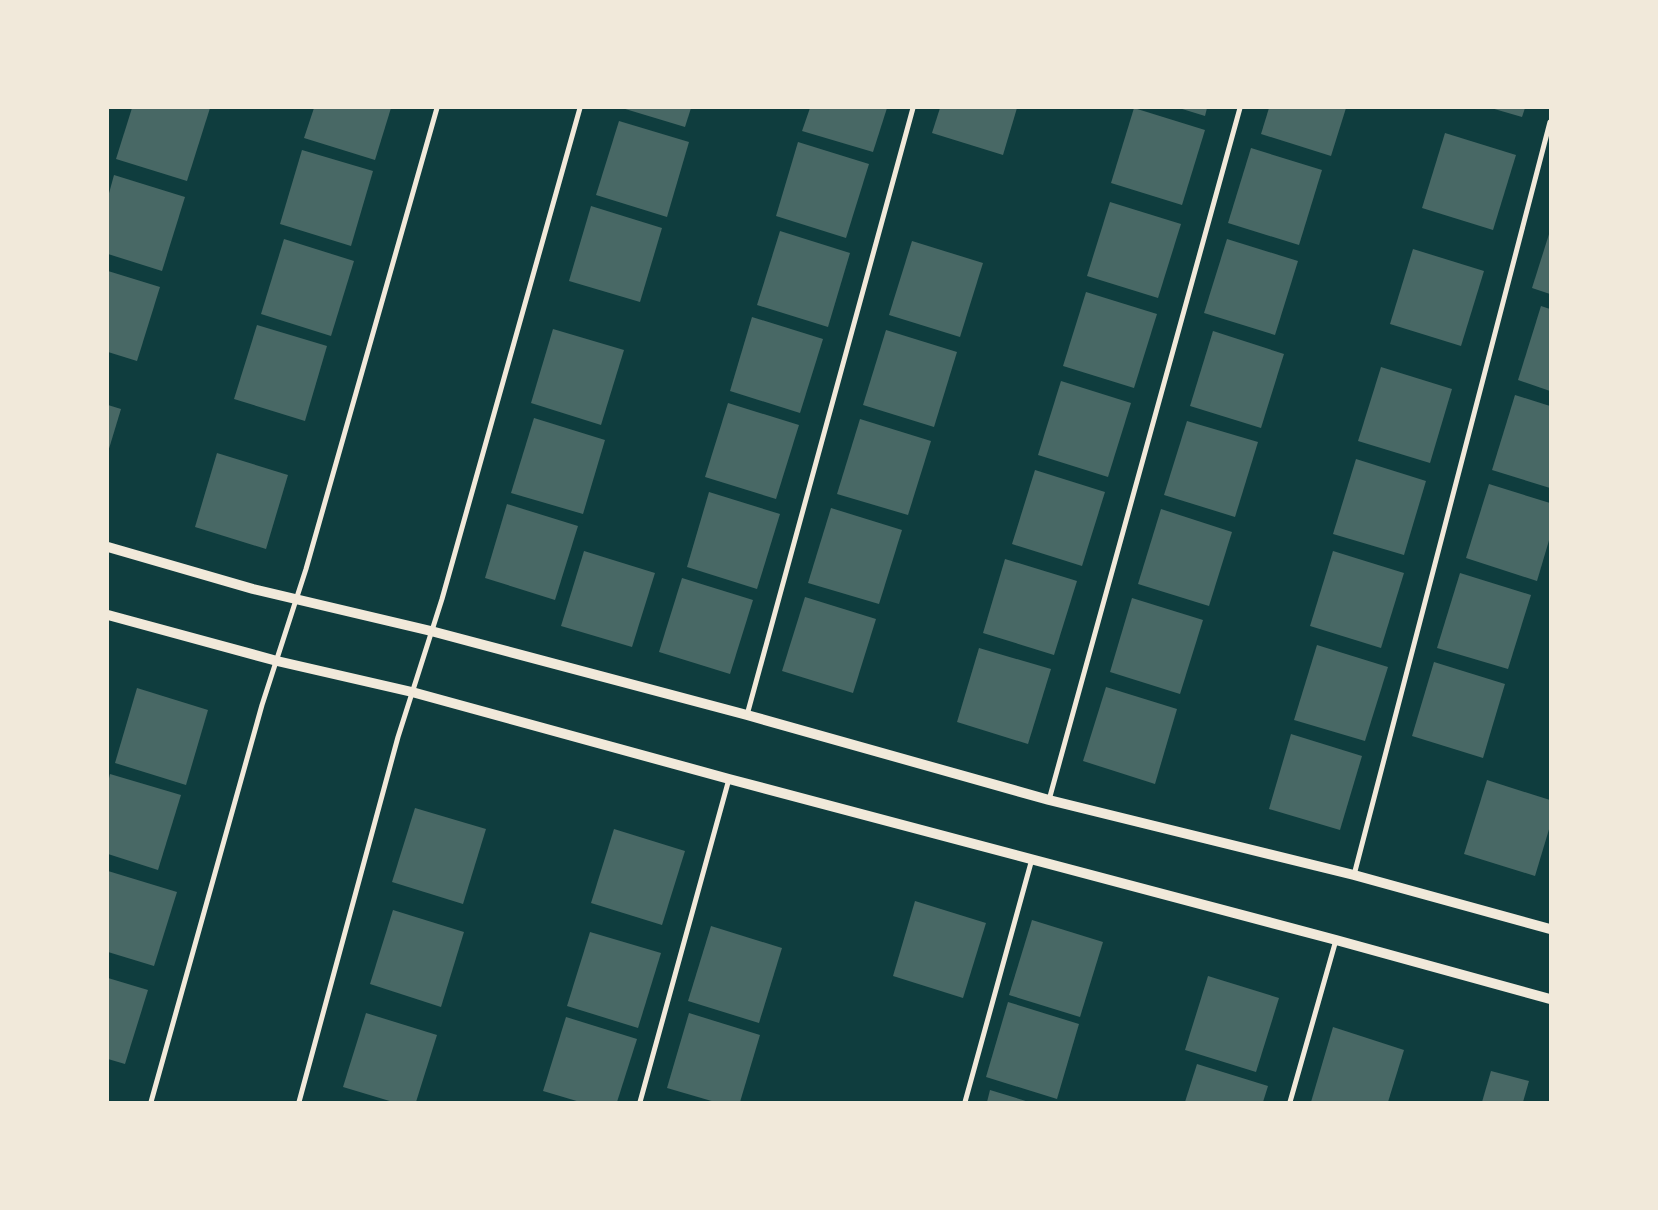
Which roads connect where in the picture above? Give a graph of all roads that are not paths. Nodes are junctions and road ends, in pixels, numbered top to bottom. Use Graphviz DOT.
graph roads {
  1 [pos="437,108"];
  2 [pos="580,108"];
  3 [pos="913,108"];
  4 [pos="1240,108"];
  5 [pos="1550,122"];
  6 [pos="108,547"];
  7 [pos="296,601"];
  8 [pos="108,615"];
  9 [pos="431,631"];
  10 [pos="276,661"];
  11 [pos="412,692"];
  12 [pos="747,715"];
  13 [pos="729,779"];
  14 [pos="1049,800"];
  15 [pos="1032,860"];
  16 [pos="1354,875"];
  17 [pos="1550,929"];
  18 [pos="1336,940"];
  19 [pos="1550,999"];
  20 [pos="151,1102"];
  21 [pos="299,1102"];
  22 [pos="640,1102"];
  23 [pos="965,1102"];
  24 [pos="1290,1102"];
  1 -- 7 [label="street"];
  2 -- 9 [label="street"];
  3 -- 12 [label="street"];
  4 -- 14 [label="street"];
  5 -- 16 [label="street"];
  6 -- 7 [label="main road"];
  7 -- 9 [label="main road"];
  7 -- 10 [label="street"];
  8 -- 10 [label="main road"];
  9 -- 11 [label="street"];
  9 -- 12 [label="main road"];
  10 -- 11 [label="main road"];
  10 -- 20 [label="street"];
  11 -- 13 [label="main road"];
  11 -- 21 [label="street"];
  12 -- 14 [label="main road"];
  13 -- 15 [label="main road"];
  13 -- 22 [label="street"];
  14 -- 16 [label="main road"];
  15 -- 18 [label="main road"];
  15 -- 23 [label="street"];
  16 -- 17 [label="main road"];
  18 -- 19 [label="main road"];
  18 -- 24 [label="street"];
}
